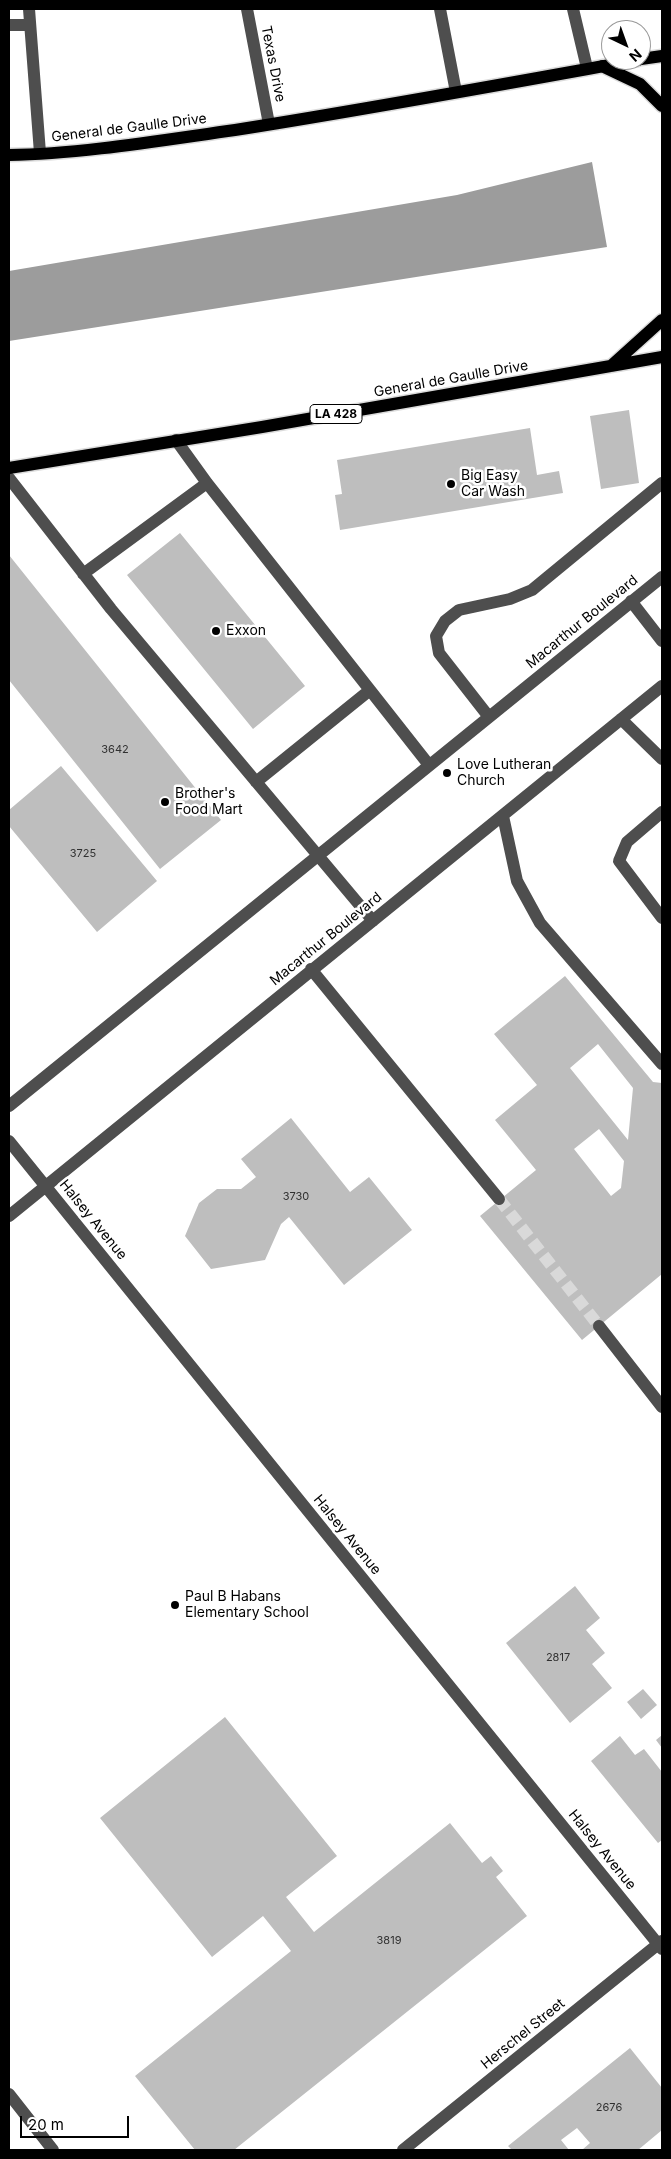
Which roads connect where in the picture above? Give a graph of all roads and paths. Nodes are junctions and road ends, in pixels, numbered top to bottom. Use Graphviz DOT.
graph roads {
  1 [pos="28,9"];
  2 [pos="247,9"];
  3 [pos="440,9"];
  4 [pos="573,9"];
  5 [pos="9,25"];
  6 [pos="30,25"];
  7 [pos="601,66"];
  8 [pos="587,68"];
  9 [pos="610,70"];
  10 [pos="456,92"];
  11 [pos="662,106"];
  12 [pos="269,124"];
  13 [pos="40,153"];
  14 [pos="9,154"];
  15 [pos="662,320"];
  16 [pos="662,358"];
  17 [pos="611,366"];
  18 [pos="176,440"];
  19 [pos="9,468"];
  20 [pos="9,478"];
  21 [pos="662,483"];
  22 [pos="207,484"];
  23 [pos="83,574"];
  24 [pos="662,577"];
  25 [pos="630,601"];
  26 [pos="662,641"];
  27 [pos="662,686"];
  28 [pos="370,690"];
  29 [pos="489,716"];
  30 [pos="622,719"];
  31 [pos="662,759"];
  32 [pos="429,765"];
  33 [pos="256,782"];
  34 [pos="662,812"];
  35 [pos="502,816"];
  36 [pos="318,856"];
  37 [pos="662,918"];
  38 [pos="373,921"];
  39 [pos="311,969"];
  40 [pos="662,1064"];
  41 [pos="9,1106"];
  42 [pos="9,1141"];
  43 [pos="46,1186"];
  44 [pos="499,1199"];
  45 [pos="9,1216"];
  46 [pos="599,1326"];
  47 [pos="662,1407"];
  48 [pos="661,1945"];
  49 [pos="9,2094"];
  50 [pos="53,2150"];
  51 [pos="403,2150"];
  1 -- 6 [label="street"];
  2 -- 12 [label="street, Texas Drive"];
  3 -- 10 [label="street"];
  4 -- 8 [label="street"];
  5 -- 6 [label="street"];
  6 -- 13 [label="street"];
  7 -- 8 [label="main road, General de Gaulle Drive"];
  8 -- 10 [label="main road, General de Gaulle Drive"];
  9 -- 11 [label="main road"];
  10 -- 12 [label="main road, General de Gaulle Drive"];
  12 -- 13 [label="main road, General de Gaulle Drive"];
  13 -- 14 [label="main road, General de Gaulle Drive"];
  15 -- 17 [label="main road"];
  16 -- 17 [label="main road, General de Gaulle Drive / LA 428"];
  17 -- 18 [label="main road, General de Gaulle Drive / LA 428"];
  18 -- 19 [label="main road, General de Gaulle Drive / LA 428"];
  18 -- 22 [label="street"];
  20 -- 23 [label="street"];
  21 -- 29 [label="street"];
  22 -- 23 [label="street"];
  22 -- 28 [label="street"];
  23 -- 33 [label="street"];
  24 -- 25 [label="street, Macarthur Boulevard"];
  25 -- 26 [label="street"];
  25 -- 29 [label="street, Macarthur Boulevard"];
  27 -- 30 [label="street, Macarthur Boulevard"];
  28 -- 32 [label="street"];
  28 -- 33 [label="street"];
  29 -- 32 [label="street, Macarthur Boulevard"];
  30 -- 31 [label="street"];
  30 -- 35 [label="street, Macarthur Boulevard"];
  32 -- 36 [label="street, Macarthur Boulevard"];
  33 -- 36 [label="street"];
  34 -- 37 [label="street"];
  35 -- 38 [label="street, Macarthur Boulevard"];
  35 -- 40 [label="street"];
  36 -- 38 [label="street"];
  36 -- 41 [label="street, Macarthur Boulevard"];
  38 -- 39 [label="street, Macarthur Boulevard"];
  39 -- 43 [label="street, Macarthur Boulevard"];
  39 -- 44 [label="street"];
  42 -- 43 [label="street, Halsey Avenue"];
  43 -- 45 [label="street, Macarthur Boulevard"];
  43 -- 48 [label="street, Halsey Avenue"];
  46 -- 47 [label="street"];
  48 -- 51 [label="street, Herschel Street"];
  49 -- 50 [label="street"];
}
